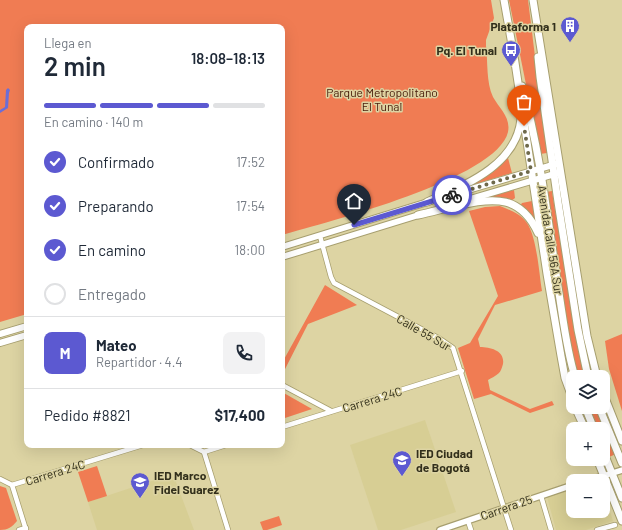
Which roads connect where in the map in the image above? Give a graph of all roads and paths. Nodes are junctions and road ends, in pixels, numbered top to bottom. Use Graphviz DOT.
graph roads {
  1 [pos="504,0"];
  2 [pos="533,0"];
  3 [pos="514,56"];
  4 [pos="522,111"];
  5 [pos="556,164"];
  6 [pos="539,169"];
  7 [pos="531,171"];
  8 [pos="557,173"];
  9 [pos="541,177"];
  10 [pos="532,180"];
  11 [pos="428,202"];
  12 [pos="418,215"];
  13 [pos="320,236"];
  14 [pos="542,242"];
  15 [pos="322,244"];
  16 [pos="285,246"];
  17 [pos="285,256"];
  18 [pos="572,290"];
  19 [pos="583,311"];
  20 [pos="24,327"];
  21 [pos="0,334"];
  22 [pos="24,336"];
  23 [pos="0,343"];
  24 [pos="573,370"];
  25 [pos="586,370"];
  26 [pos="595,370"];
  27 [pos="462,371"];
  28 [pos="566,381"];
  29 [pos="285,387"];
  30 [pos="331,411"];
  31 [pos="610,411"];
  32 [pos="602,414"];
  33 [pos="285,426"];
  34 [pos="622,441"];
  35 [pos="133,448"];
  36 [pos="196,448"];
  37 [pos="217,448"];
  38 [pos="204,452"];
  39 [pos="622,463"];
  40 [pos="609,466"];
  41 [pos="622,470"];
  42 [pos="612,473"];
  43 [pos="0,478"];
  44 [pos="12,485"];
  45 [pos="566,488"];
  46 [pos="610,491"];
  47 [pos="541,496"];
  48 [pos="622,498"];
  49 [pos="504,508"];
  50 [pos="468,520"];
  51 [pos="622,521"];
  52 [pos="615,525"];
  53 [pos="26,529"];
  54 [pos="19,530"];
  55 [pos="228,530"];
  56 [pos="440,530"];
  57 [pos="471,530"];
  58 [pos="511,530"];
  59 [pos="551,530"];
  60 [pos="597,530"];
  1 -- 3 [label="highway"];
  2 -- 5 [label="highway"];
  3 -- 4 [label="highway, Avenida Calle 56A Sur"];
  3 -- 6 [label="highway, Avenida Calle 56A Sur"];
  4 -- 7 [label="highway, Avenida Calle 56A Sur"];
  4 -- 11 [label="highway"];
  5 -- 6 [label="main road"];
  5 -- 8 [label="highway"];
  6 -- 7 [label="main road"];
  6 -- 9 [label="highway, Avenida Calle 56A Sur"];
  7 -- 10 [label="highway, Avenida Calle 56A Sur"];
  7 -- 11 [label="main road"];
  8 -- 9 [label="main road"];
  8 -- 18 [label="highway, Avenida Calle 56A Sur"];
  8 -- 19 [label="highway, Avenida Calle 56A Sur"];
  9 -- 10 [label="main road"];
  9 -- 24 [label="highway, Avenida Calle 56A Sur"];
  10 -- 12 [label="main road"];
  10 -- 14 [label="highway, Avenida Calle 56A Sur"];
  11 -- 13 [label="main road"];
  12 -- 14 [label="highway"];
  12 -- 15 [label="main road"];
  13 -- 15 [label="street, Calle 55 Sur"];
  13 -- 16 [label="main road"];
  14 -- 28 [label="highway, Avenida Calle 56A Sur"];
  15 -- 17 [label="main road"];
  15 -- 27 [label="street, Calle 55 Sur"];
  18 -- 19 [label="highway"];
  18 -- 25 [label="highway, Avenida Calle 56A Sur"];
  19 -- 26 [label="highway, Avenida Calle 56A Sur"];
  20 -- 21 [label="main road"];
  22 -- 23 [label="main road"];
  27 -- 30 [label="street, Carrera 24C"];
  27 -- 49 [label="street, Calle 55 Sur"];
  29 -- 30 [label="street"];
  30 -- 33 [label="street, Carrera 24C"];
  31 -- 34 [label="highway"];
  32 -- 39 [label="highway"];
  35 -- 44 [label="street, Carrera 24C"];
  36 -- 38 [label="street"];
  37 -- 38 [label="street"];
  38 -- 55 [label="street"];
  40 -- 42 [label="highway"];
  41 -- 42 [label="street"];
  42 -- 48 [label="highway"];
  43 -- 44 [label="street"];
  44 -- 53 [label="street"];
  45 -- 47 [label="street, Carrera 25"];
  46 -- 51 [label="highway"];
  47 -- 49 [label="street, Carrera 25"];
  47 -- 59 [label="street"];
  49 -- 50 [label="street, Carrera 25"];
  49 -- 58 [label="street, Calle 55 Sur"];
  50 -- 56 [label="street, Carrera 25"];
  50 -- 57 [label="street"];
  52 -- 60 [label="street"];
  53 -- 54 [label="street"];
}
